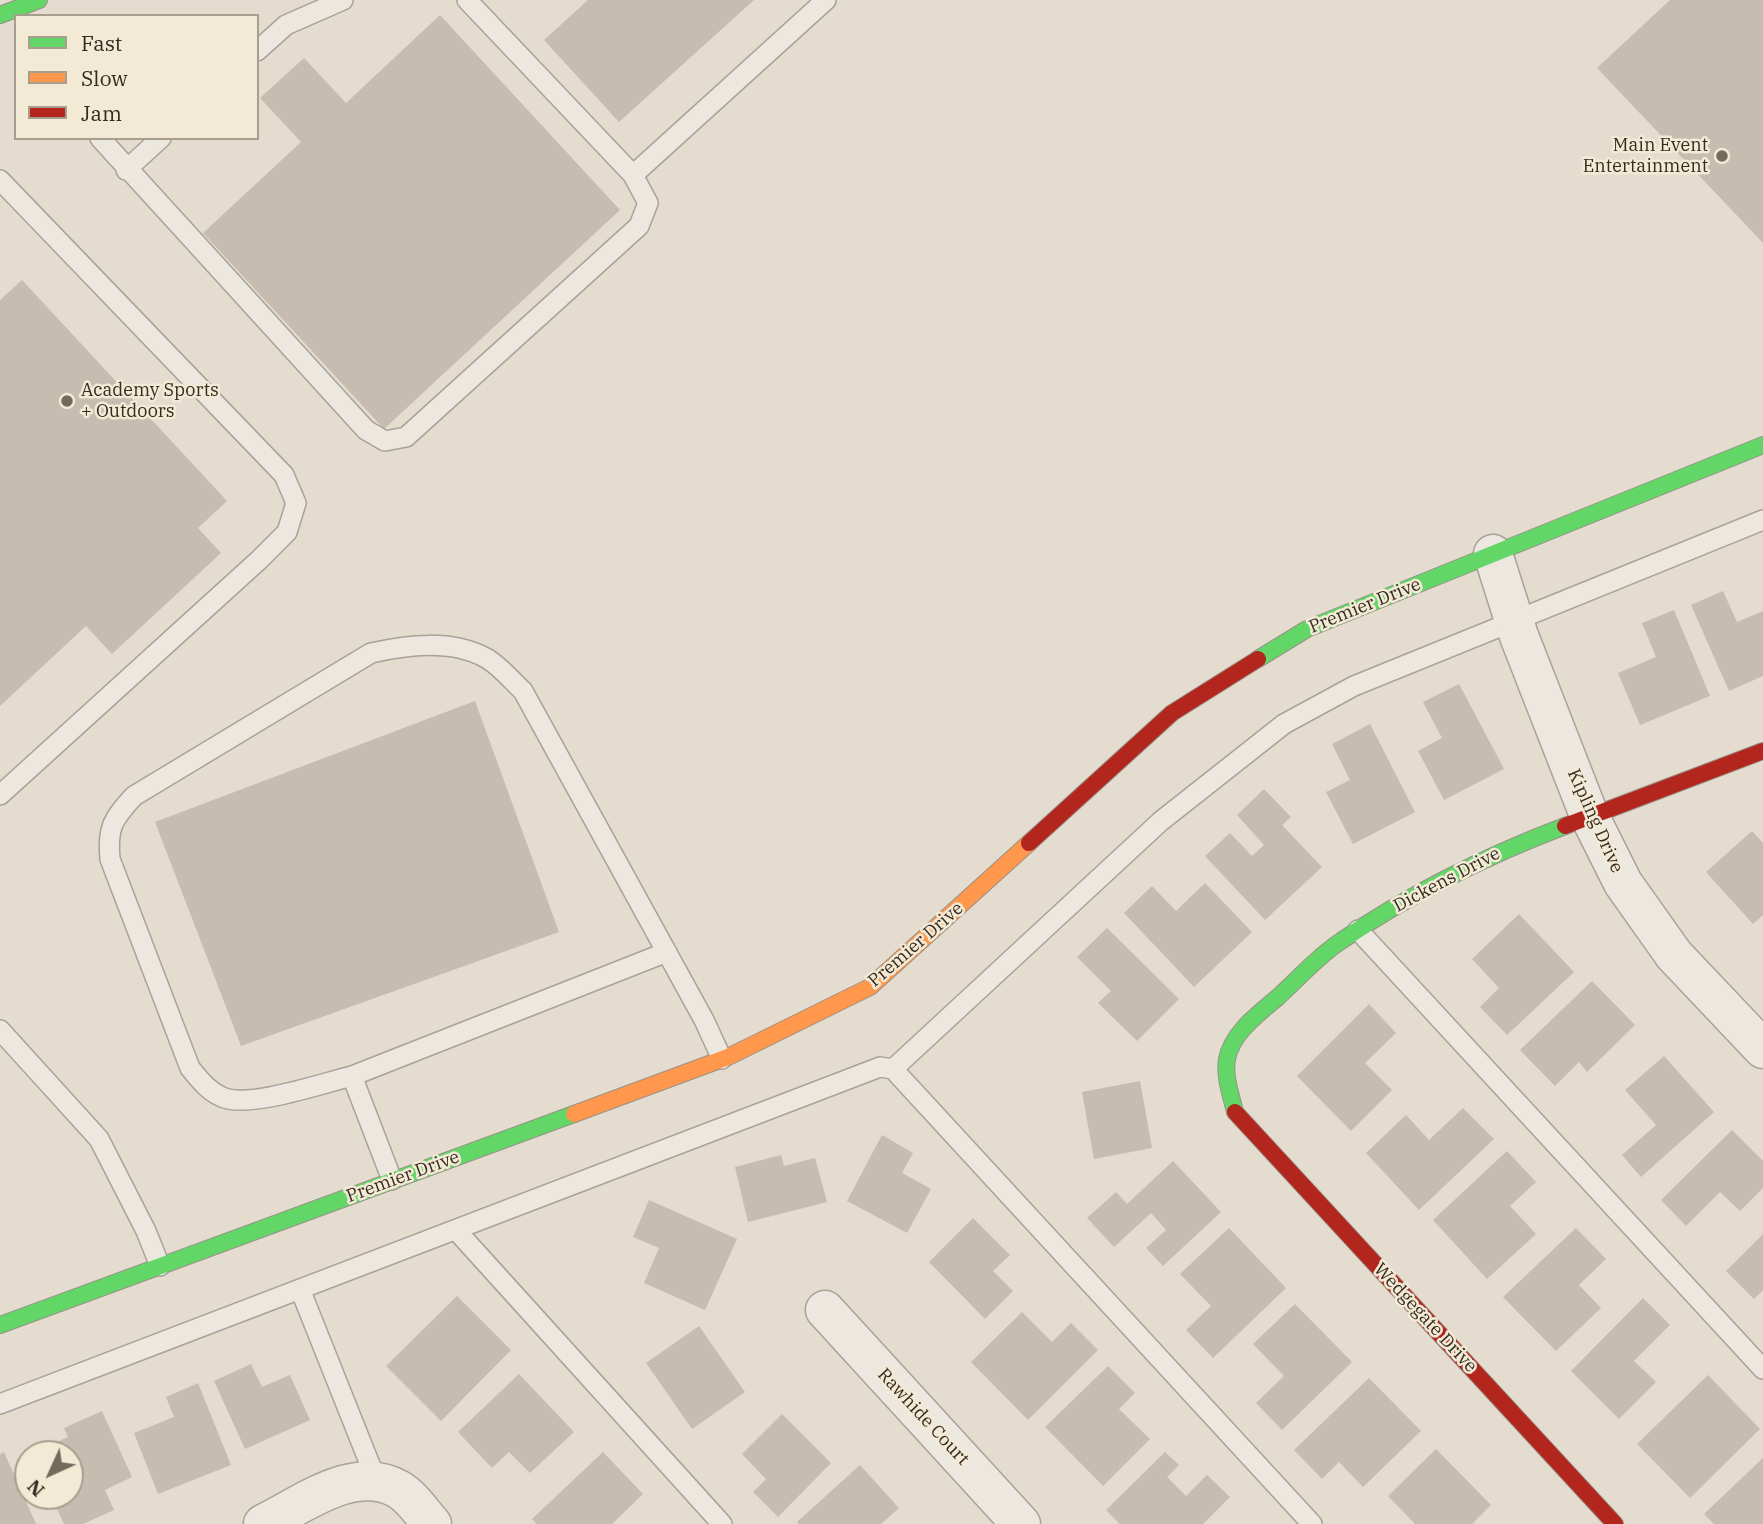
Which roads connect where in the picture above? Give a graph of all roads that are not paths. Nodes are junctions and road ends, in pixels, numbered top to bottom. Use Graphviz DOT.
graph roads {
  1 [pos="38,0"];
  2 [pos="343,0"];
  3 [pos="467,0"];
  4 [pos="826,0"];
  5 [pos="0,15"];
  6 [pos="259,49"];
  7 [pos="102,140"];
  8 [pos="159,140"];
  9 [pos="127,170"];
  10 [pos="633,175"];
  11 [pos="3,189"];
  12 [pos="1763,445"];
  13 [pos="1763,520"];
  14 [pos="1493,554"];
  15 [pos="1514,621"];
  16 [pos="1763,751"];
  17 [pos="0,795"];
  18 [pos="1589,815"];
  19 [pos="1358,930"];
  20 [pos="667,952"];
  21 [pos="0,1030"];
  22 [pos="1763,1049"];
  23 [pos="722,1059"];
  24 [pos="893,1069"];
  25 [pos="352,1076"];
  26 [pos="1235,1112"];
  27 [pos="392,1181"];
  28 [pos="456,1230"];
  29 [pos="160,1266"];
  30 [pos="300,1289"];
  31 [pos="825,1310"];
  32 [pos="0,1325"];
  33 [pos="1763,1369"];
  34 [pos="0,1404"];
  35 [pos="361,1482"];
  36 [pos="263,1524"];
  37 [pos="432,1524"];
  38 [pos="722,1524"];
  39 [pos="1021,1524"];
  40 [pos="1312,1524"];
  41 [pos="1615,1524"];
  1 -- 5 [label="street"];
  2 -- 6 [label="lane"];
  3 -- 10 [label="lane"];
  4 -- 10 [label="lane"];
  7 -- 9 [label="lane"];
  8 -- 9 [label="lane"];
  9 -- 10 [label="lane"];
  11 -- 17 [label="lane"];
  12 -- 14 [label="street, Premier Drive"];
  13 -- 15 [label="lane"];
  14 -- 15 [label="street, Kipling Drive"];
  14 -- 23 [label="street, Premier Drive"];
  15 -- 18 [label="street, Kipling Drive"];
  15 -- 24 [label="lane"];
  16 -- 18 [label="street, Dickens Drive"];
  18 -- 19 [label="street, Dickens Drive"];
  18 -- 22 [label="street, Kipling Drive"];
  19 -- 26 [label="street, Dickens Drive"];
  19 -- 33 [label="lane"];
  20 -- 23 [label="lane"];
  20 -- 25 [label="lane"];
  20 -- 25 [label="lane"];
  21 -- 29 [label="lane"];
  23 -- 27 [label="street, Premier Drive"];
  24 -- 28 [label="lane"];
  24 -- 40 [label="lane"];
  25 -- 27 [label="lane"];
  26 -- 41 [label="street, Wedgegate Drive"];
  27 -- 29 [label="street, Premier Drive"];
  28 -- 30 [label="lane"];
  28 -- 38 [label="lane"];
  29 -- 32 [label="street, Premier Drive"];
  30 -- 34 [label="lane"];
  30 -- 35 [label="lane"];
  31 -- 39 [label="street, Rawhide Court"];
  35 -- 36 [label="street"];
  35 -- 37 [label="street"];
}
